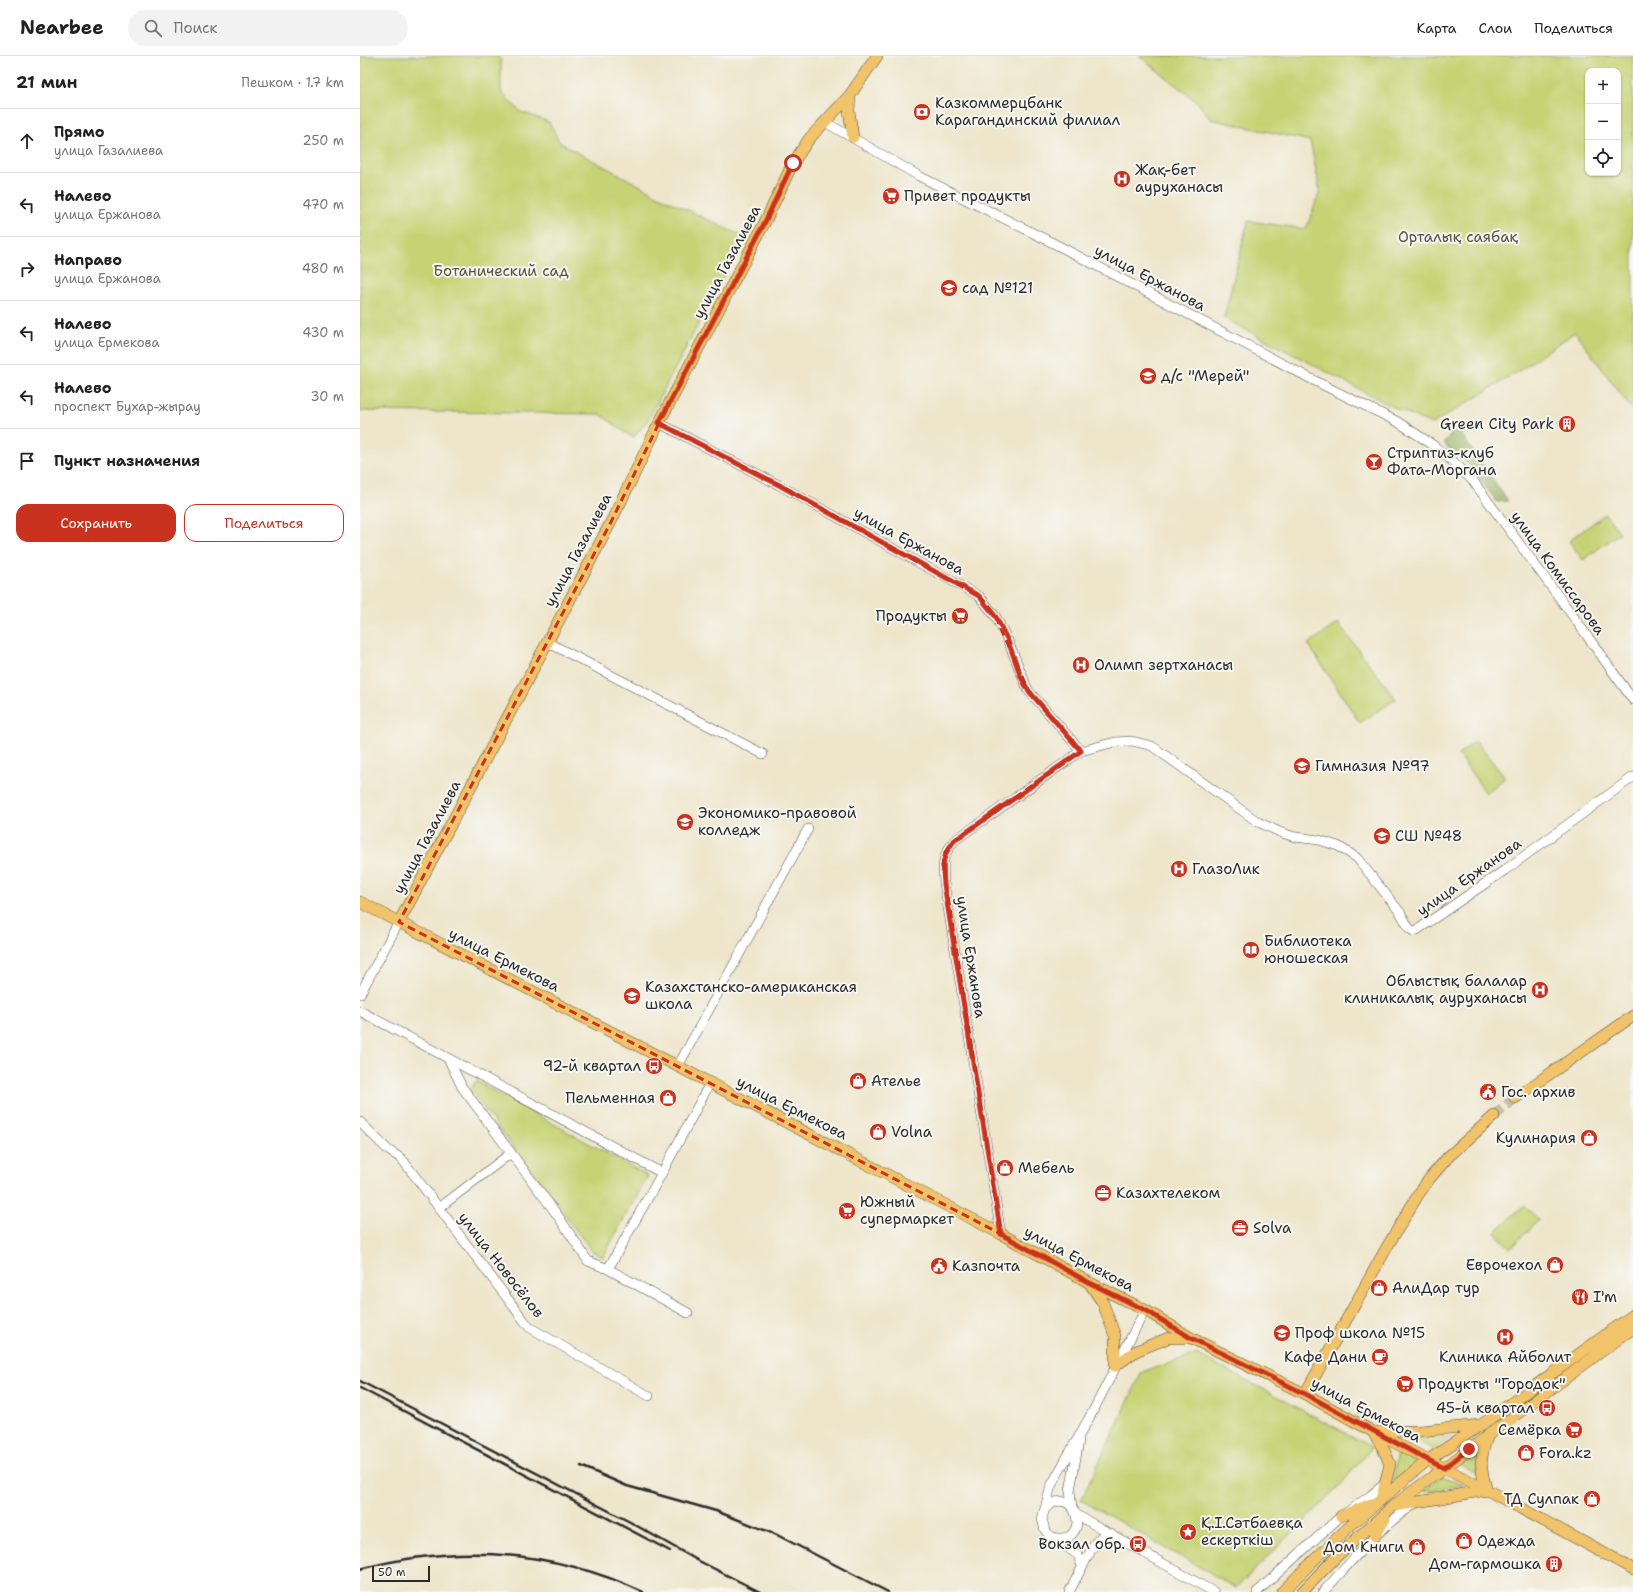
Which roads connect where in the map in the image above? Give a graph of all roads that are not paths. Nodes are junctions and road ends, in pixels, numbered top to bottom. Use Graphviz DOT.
graph roads {
  1 [pos="877,56"];
  2 [pos="850,95"];
  3 [pos="825,122"];
  4 [pos="852,137"];
  5 [pos="659,423"];
  6 [pos="1458,466"];
  7 [pos="547,642"];
  8 [pos="1633,700"];
  9 [pos="1081,751"];
  10 [pos="763,754"];
  11 [pos="1633,777"];
  12 [pos="808,829"];
  13 [pos="360,902"];
  14 [pos="399,922"];
  15 [pos="360,994"];
  16 [pos="360,1011"];
  17 [pos="1633,1016"];
  18 [pos="448,1058"];
  19 [pos="678,1066"];
  20 [pos="710,1083"];
  21 [pos="1515,1098"];
  22 [pos="1494,1116"];
  23 [pos="360,1122"];
  24 [pos="511,1153"];
  25 [pos="662,1173"];
  26 [pos="439,1208"];
  27 [pos="1001,1234"];
  28 [pos="608,1270"];
  29 [pos="1088,1282"];
  30 [pos="1145,1310"];
  31 [pos="688,1313"];
  32 [pos="1633,1315"];
  33 [pos="1633,1328"];
  34 [pos="1191,1338"];
  35 [pos="1115,1366"];
  36 [pos="1305,1394"];
  37 [pos="649,1396"];
  38 [pos="1481,1425"];
  39 [pos="1372,1432"];
  40 [pos="1080,1433"];
  41 [pos="1489,1435"];
  42 [pos="1428,1460"];
  43 [pos="1444,1468"];
  44 [pos="1386,1483"];
  45 [pos="1486,1490"];
  46 [pos="1381,1500"];
  47 [pos="1417,1502"];
  48 [pos="1393,1506"];
  49 [pos="1046,1509"];
  50 [pos="1075,1511"];
  51 [pos="1341,1516"];
  52 [pos="1111,1533"];
  53 [pos="1371,1533"];
  54 [pos="1053,1537"];
  55 [pos="1082,1566"];
  56 [pos="1633,1569"];
  57 [pos="1069,1592"];
  58 [pos="1214,1592"];
  59 [pos="1257,1592"];
  60 [pos="1282,1592"];
  61 [pos="1302,1592"];
  62 [pos="1323,1592"];
  1 -- 2 [label="main road, улица Газалиева"];
  2 -- 3 [label="main road, улица Газалиева"];
  2 -- 4 [label="main road"];
  3 -- 4 [label="street, улица Ержанова"];
  3 -- 5 [label="main road, улица Газалиева"];
  4 -- 6 [label="street, улица Ержанова"];
  5 -- 7 [label="main road, улица Газалиева"];
  5 -- 9 [label="street, улица Ержанова"];
  6 -- 8 [label="street, улица Комиссарова"];
  7 -- 10 [label="street"];
  7 -- 14 [label="main road, улица Газалиева"];
  9 -- 11 [label="street, улица Ержанова"];
  9 -- 27 [label="street, улица Ержанова"];
  12 -- 19 [label="street"];
  13 -- 14 [label="main road, улица Ермекова"];
  14 -- 15 [label="street, улица Газалиева"];
  14 -- 19 [label="main road, улица Ермекова"];
  16 -- 18 [label="street"];
  17 -- 21 [label="main road"];
  18 -- 24 [label="street"];
  18 -- 25 [label="street"];
  19 -- 20 [label="main road, улица Ермекова"];
  20 -- 25 [label="street"];
  20 -- 27 [label="main road, улица Ермекова"];
  22 -- 36 [label="main road"];
  23 -- 26 [label="street, улица Новосёлов"];
  24 -- 26 [label="street, улица Новосёлов"];
  24 -- 28 [label="street"];
  25 -- 28 [label="street"];
  26 -- 37 [label="street, улица Новосёлов"];
  27 -- 29 [label="main road, улица Ермекова"];
  28 -- 31 [label="street"];
  29 -- 30 [label="main road, улица Ермекова"];
  29 -- 35 [label="main road"];
  30 -- 34 [label="main road, улица Ермекова"];
  30 -- 35 [label="street"];
  32 -- 38 [label="main road"];
  33 -- 41 [label="main road"];
  34 -- 35 [label="main road"];
  34 -- 36 [label="main road, улица Ермекова"];
  35 -- 40 [label="street"];
  36 -- 39 [label="main road, улица Ермекова"];
  38 -- 39 [label="main road"];
  38 -- 42 [label="main road"];
  39 -- 42 [label="main road, улица Ермекова"];
  39 -- 44 [label="main road"];
  40 -- 49 [label="street"];
  40 -- 50 [label="street"];
  41 -- 43 [label="main road"];
  41 -- 45 [label="main road"];
  42 -- 43 [label="main road, улица Ермекова"];
  42 -- 46 [label="main road"];
  43 -- 45 [label="main road, улица Ермекова"];
  43 -- 48 [label="main road"];
  44 -- 46 [label="main road"];
  44 -- 51 [label="street"];
  45 -- 47 [label="main road"];
  45 -- 56 [label="main road, улица Ермекова"];
  46 -- 51 [label="main road"];
  46 -- 60 [label="main road"];
  47 -- 48 [label="main road"];
  47 -- 53 [label="street"];
  48 -- 53 [label="main road"];
  49 -- 50 [label="street"];
  49 -- 54 [label="street"];
  50 -- 52 [label="street"];
  50 -- 54 [label="street"];
  51 -- 59 [label="street"];
  52 -- 55 [label="street"];
  52 -- 58 [label="street"];
  53 -- 61 [label="main road"];
  53 -- 62 [label="street"];
  54 -- 55 [label="street"];
  55 -- 57 [label="street"];
}
